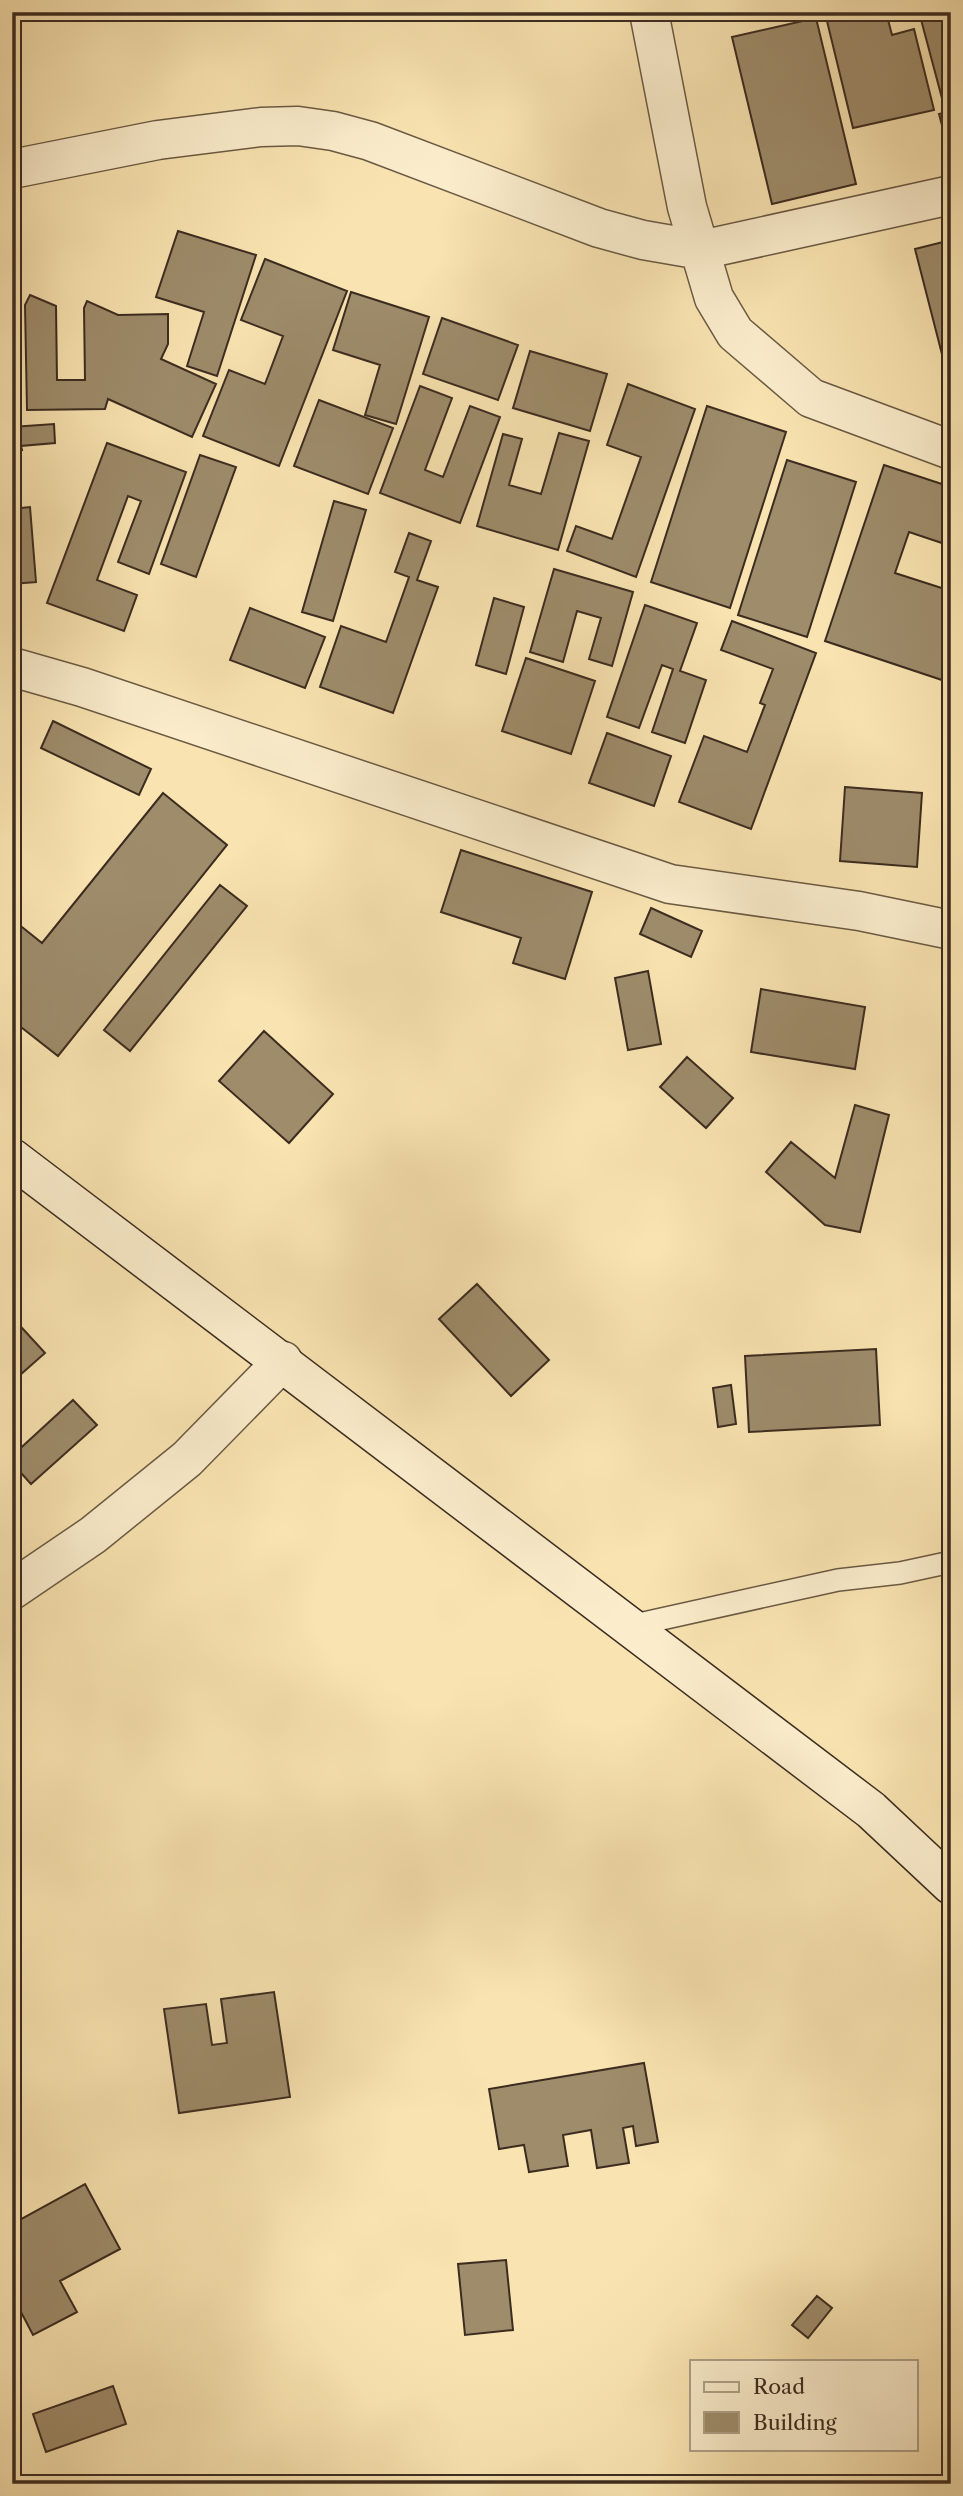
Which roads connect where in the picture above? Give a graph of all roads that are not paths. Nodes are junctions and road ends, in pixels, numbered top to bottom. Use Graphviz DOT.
graph roads {
  1 [pos="649,12"];
  2 [pos="12,169"];
  3 [pos="951,195"];
  4 [pos="701,250"];
  5 [pos="951,450"];
  6 [pos="12,667"];
  7 [pos="951,930"];
  8 [pos="12,1158"];
  9 [pos="283,1361"];
  10 [pos="951,1562"];
  11 [pos="12,1590"];
  12 [pos="630,1626"];
  13 [pos="951,1885"];
  1 -- 4 [label="street"];
  2 -- 4 [label="street"];
  3 -- 4 [label="street"];
  4 -- 5 [label="street"];
  6 -- 7 [label="street"];
  8 -- 9 [label="street"];
  9 -- 11 [label="street"];
  9 -- 12 [label="street"];
  10 -- 12 [label="lane"];
  12 -- 13 [label="street"];
}
